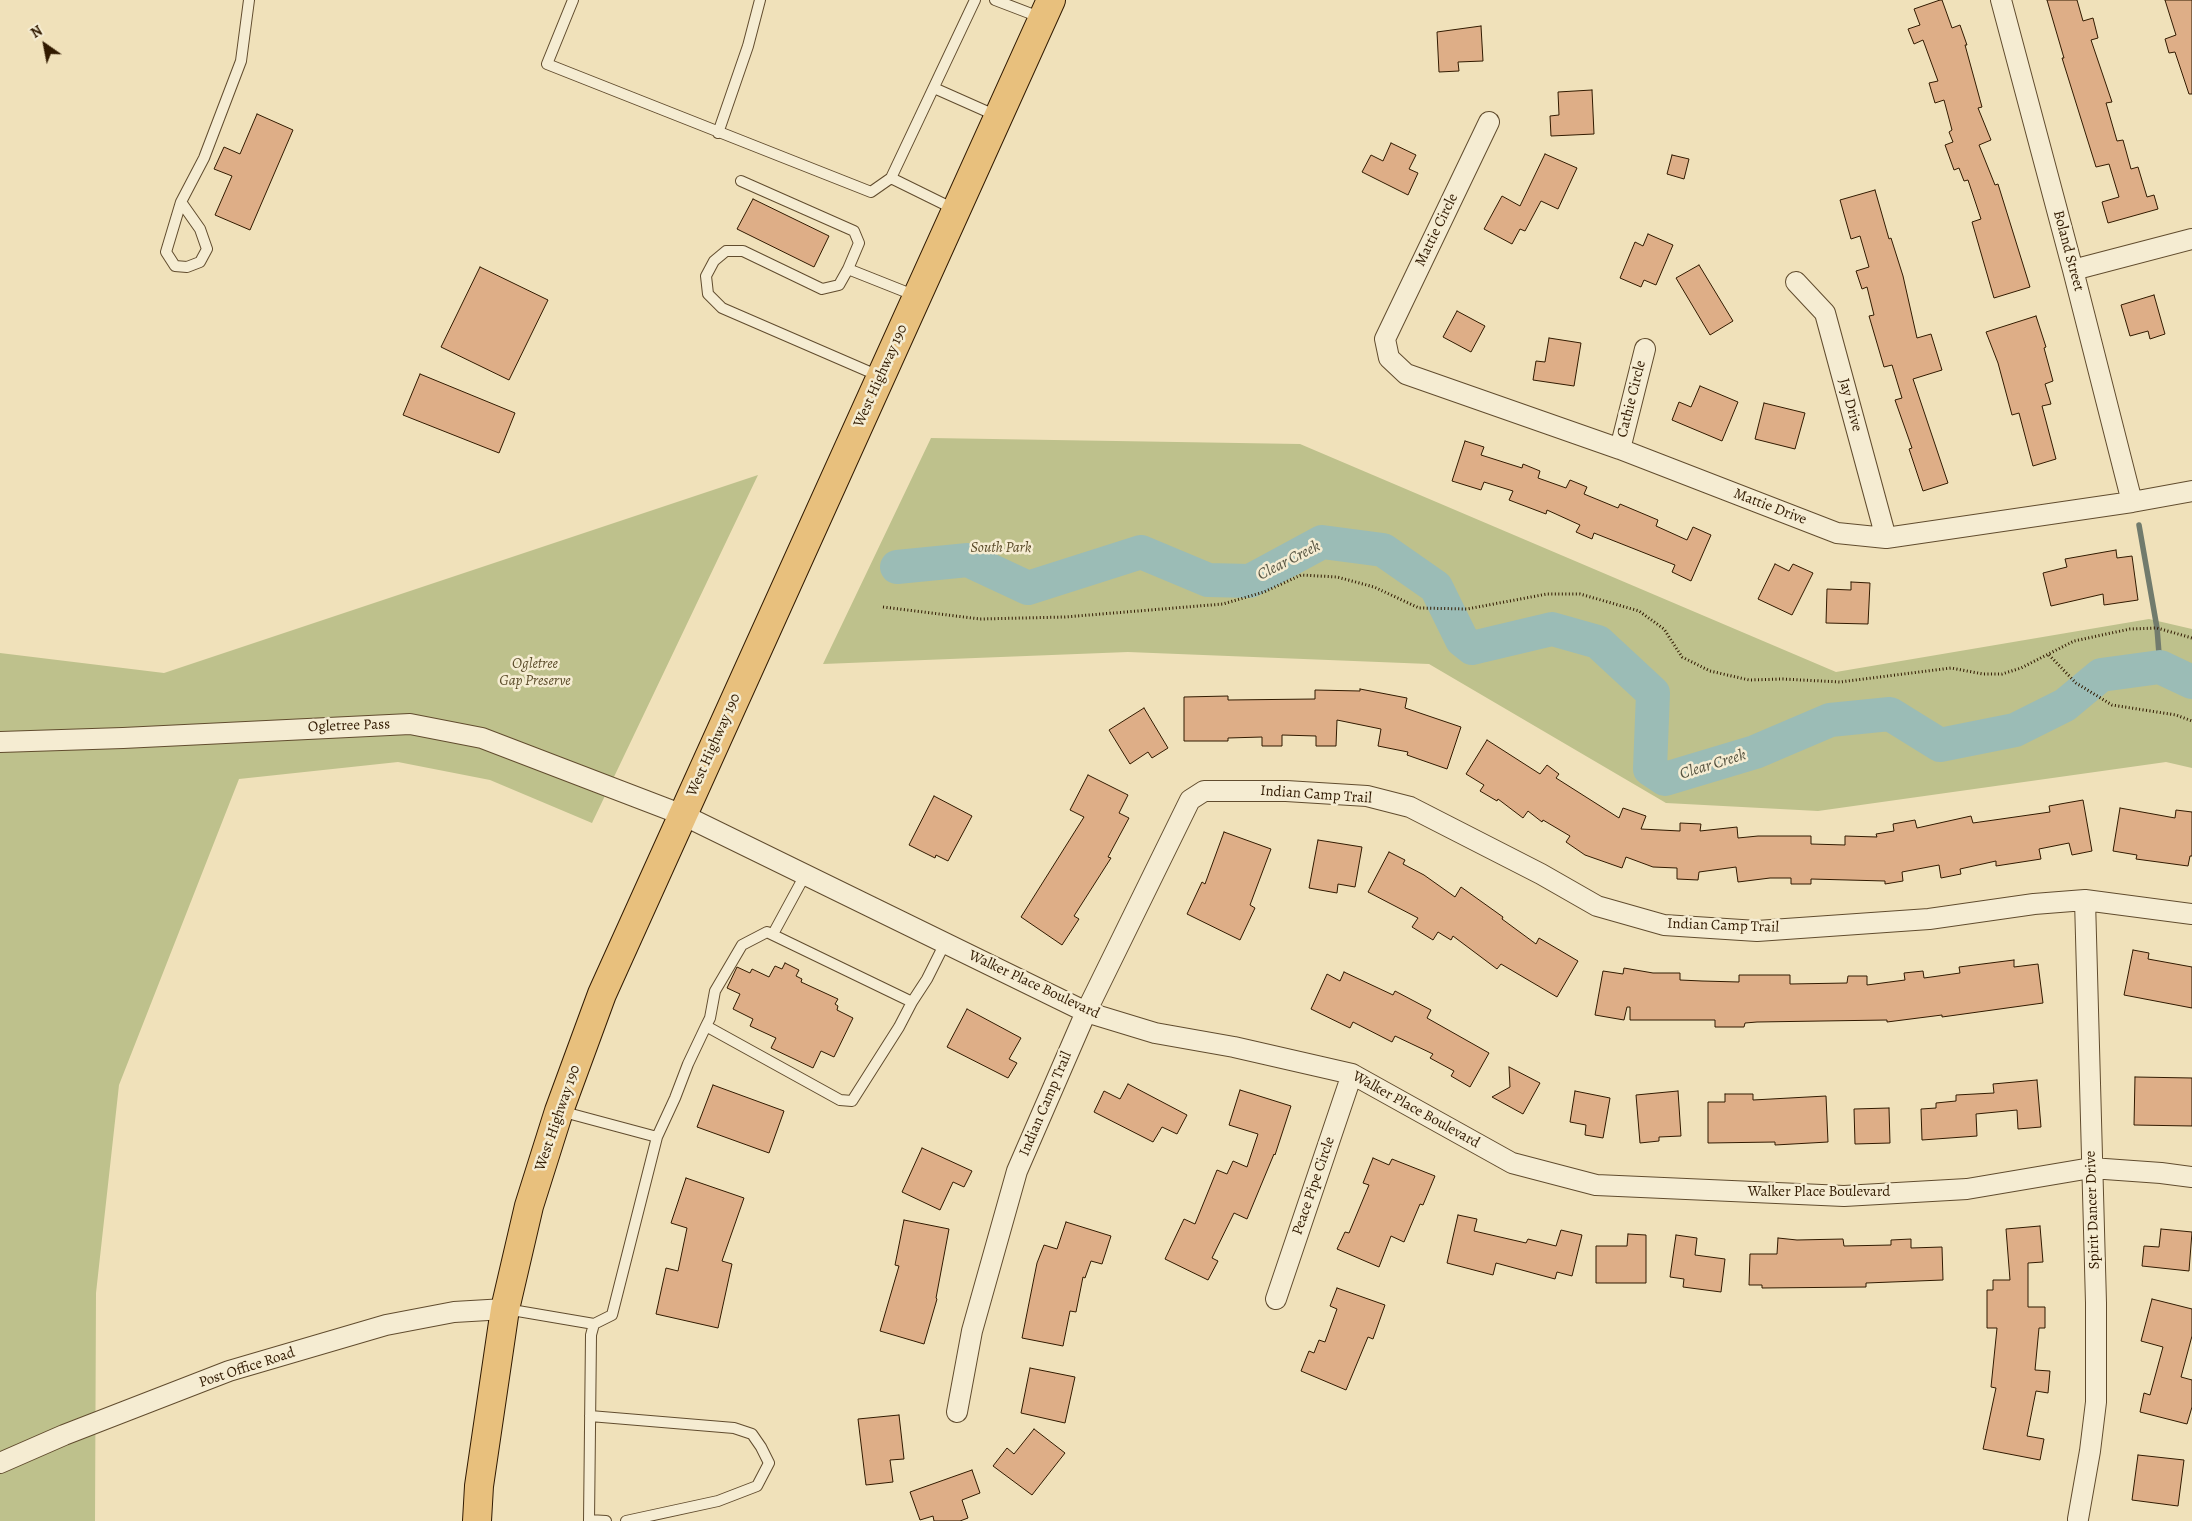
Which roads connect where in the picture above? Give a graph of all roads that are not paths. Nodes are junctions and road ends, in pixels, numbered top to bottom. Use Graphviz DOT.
graph roads {
  1 [pos="249,0"];
  2 [pos="573,0"];
  3 [pos="975,0"];
  4 [pos="995,0"];
  5 [pos="2001,0"];
  6 [pos="759,3"];
  7 [pos="1047,9"];
  8 [pos="934,88"];
  9 [pos="998,116"];
  10 [pos="1490,122"];
  11 [pos="718,133"];
  12 [pos="891,178"];
  13 [pos="741,181"];
  14 [pos="181,202"];
  15 [pos="956,210"];
  16 [pos="2192,239"];
  17 [pos="848,269"];
  18 [pos="2073,270"];
  19 [pos="1796,282"];
  20 [pos="917,297"];
  21 [pos="1385,338"];
  22 [pos="1645,349"];
  23 [pos="881,376"];
  24 [pos="1620,449"];
  25 [pos="2192,491"];
  26 [pos="2132,502"];
  27 [pos="1886,538"];
  28 [pos="0,742"];
  29 [pos="683,815"];
  30 [pos="805,875"];
  31 [pos="2085,900"];
  32 [pos="2192,914"];
  33 [pos="772,934"];
  34 [pos="945,943"];
  35 [pos="912,1002"];
  36 [pos="1086,1012"];
  37 [pos="706,1026"];
  38 [pos="1352,1074"];
  39 [pos="559,1111"];
  40 [pos="656,1137"];
  41 [pos="2091,1168"];
  42 [pos="2192,1178"];
  43 [pos="1276,1299"];
  44 [pos="504,1309"];
  45 [pos="594,1324"];
  46 [pos="957,1412"];
  47 [pos="590,1416"];
  48 [pos="0,1463"];
  49 [pos="2078,1519"];
  50 [pos="590,1520"];
  51 [pos="478,1521"];
  52 [pos="606,1521"];
  53 [pos="626,1521"];
  1 -- 14 [label="lane"];
  2 -- 11 [label="lane"];
  3 -- 8 [label="lane"];
  4 -- 7 [label="lane"];
  5 -- 18 [label="street, Boland Street"];
  6 -- 11 [label="lane"];
  7 -- 9 [label="main road, West Highway 190"];
  8 -- 9 [label="lane"];
  8 -- 12 [label="lane"];
  9 -- 15 [label="main road, West Highway 190"];
  10 -- 21 [label="street, Mattie Circle"];
  11 -- 12 [label="lane"];
  12 -- 15 [label="lane"];
  13 -- 17 [label="lane"];
  14 -- 14 [label="lane"];
  15 -- 20 [label="main road, West Highway 190"];
  16 -- 18 [label="street"];
  17 -- 20 [label="lane"];
  17 -- 23 [label="lane"];
  18 -- 26 [label="street, Boland Street"];
  19 -- 27 [label="street, Jay Drive"];
  20 -- 23 [label="main road, West Highway 190"];
  21 -- 24 [label="street, Mattie Drive"];
  22 -- 24 [label="street, Cathie Circle"];
  23 -- 29 [label="main road, West Highway 190"];
  24 -- 27 [label="street, Mattie Drive"];
  25 -- 26 [label="street, Mattie Drive"];
  26 -- 27 [label="street, Mattie Drive"];
  28 -- 29 [label="street, Ogletree Pass"];
  29 -- 30 [label="street, Walker Place Boulevard"];
  29 -- 39 [label="main road, West Highway 190"];
  30 -- 33 [label="lane"];
  30 -- 34 [label="street, Walker Place Boulevard"];
  31 -- 32 [label="street, Indian Camp Trail"];
  31 -- 36 [label="street, Indian Camp Trail"];
  31 -- 41 [label="street, Spirit Dancer Drive"];
  33 -- 35 [label="lane"];
  33 -- 37 [label="lane"];
  34 -- 35 [label="lane"];
  34 -- 36 [label="street, Walker Place Boulevard"];
  35 -- 37 [label="lane"];
  36 -- 38 [label="street, Walker Place Boulevard"];
  36 -- 46 [label="street, Indian Camp Trail"];
  37 -- 40 [label="lane"];
  38 -- 41 [label="street, Walker Place Boulevard"];
  38 -- 43 [label="street, Peace Pipe Circle"];
  39 -- 40 [label="lane"];
  39 -- 44 [label="main road, West Highway 190"];
  40 -- 45 [label="lane"];
  41 -- 42 [label="street, Walker Place Boulevard"];
  41 -- 49 [label="street, Spirit Dancer Drive"];
  44 -- 45 [label="lane"];
  44 -- 48 [label="street, Post Office Road"];
  44 -- 51 [label="main road, West Highway 190"];
  45 -- 47 [label="lane"];
  47 -- 50 [label="lane"];
  47 -- 53 [label="lane"];
  50 -- 52 [label="lane"];
}
